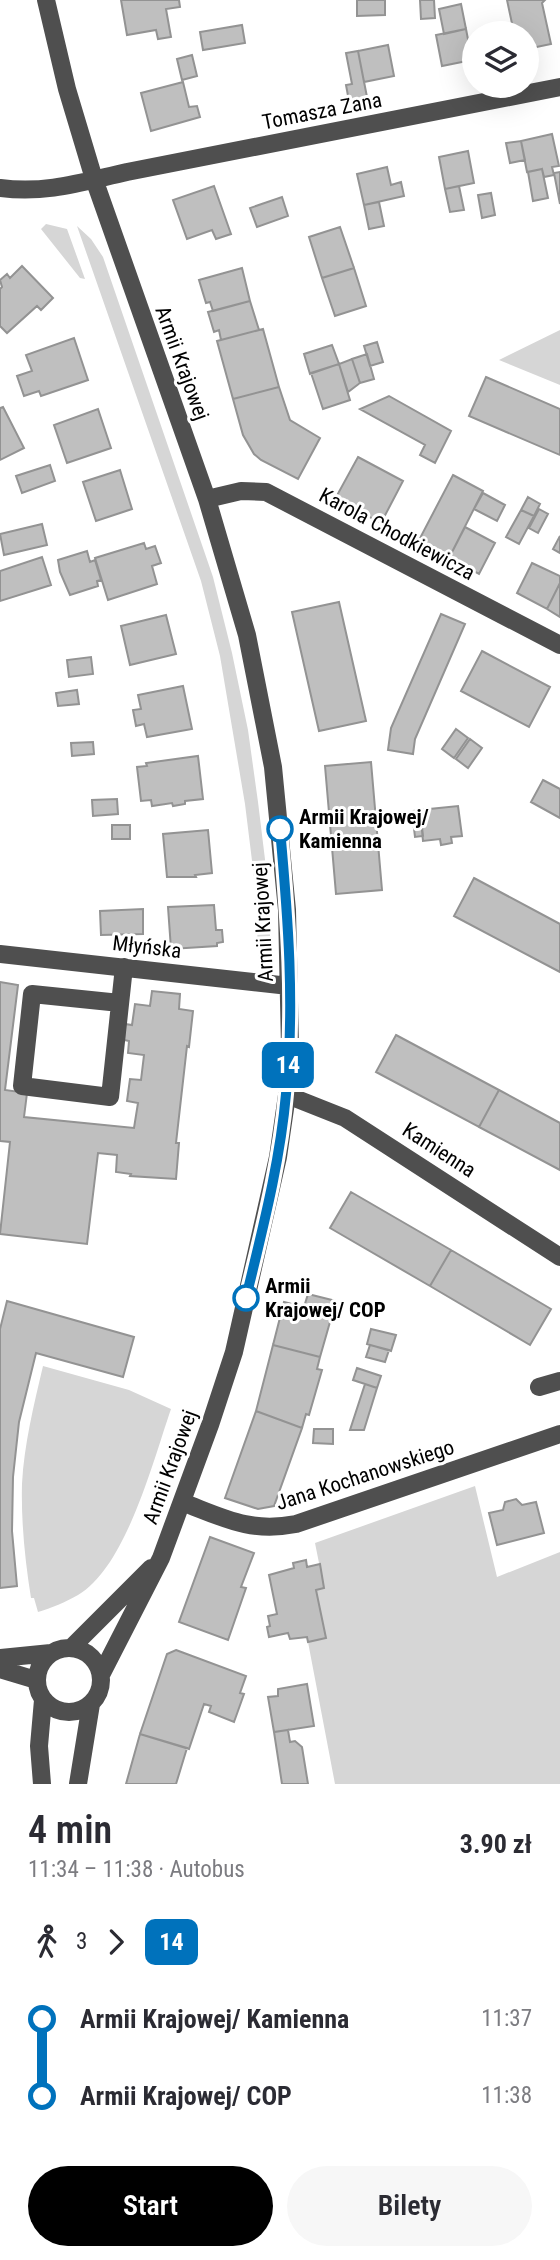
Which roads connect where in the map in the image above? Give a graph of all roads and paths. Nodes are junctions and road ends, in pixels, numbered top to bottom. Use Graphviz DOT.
graph roads {
  1 [pos="46,0"];
  2 [pos="560,87"];
  3 [pos="93,179"];
  4 [pos="0,188"];
  5 [pos="207,499"];
  6 [pos="560,645"];
  7 [pos="0,954"];
  8 [pos="124,967"];
  9 [pos="289,986"];
  10 [pos="120,1003"];
  11 [pos="286,1095"];
  12 [pos="560,1257"];
  13 [pos="560,1381"];
  14 [pos="539,1387"];
  15 [pos="560,1434"];
  16 [pos="182,1502"];
  17 [pos="161,1558"];
  18 [pos="71,1648"];
  19 [pos="51,1653"];
  20 [pos="0,1658"];
  21 [pos="0,1669"];
  22 [pos="101,1675"];
  23 [pos="36,1680"];
  24 [pos="43,1700"];
  25 [pos="91,1704"];
  26 [pos="42,1784"];
  27 [pos="78,1784"];
  1 -- 3 [label="street, Armii Krajowej"];
  2 -- 3 [label="street, Tomasza Zana"];
  3 -- 4 [label="street, Tomasza Zana"];
  3 -- 5 [label="street, Armii Krajowej"];
  5 -- 6 [label="street, Karola Chodkiewicza"];
  5 -- 9 [label="street, Armii Krajowej"];
  7 -- 8 [label="street, Młyńska"];
  8 -- 9 [label="street, Młyńska"];
  8 -- 10 [label="street"];
  9 -- 11 [label="street, Armii Krajowej"];
  10 -- 10 [label="street"];
  11 -- 12 [label="street, Kamienna"];
  11 -- 16 [label="street, Armii Krajowej"];
  13 -- 14 [label="street"];
  15 -- 16 [label="street, Jana Kochanowskiego"];
  16 -- 17 [label="street, Armii Krajowej"];
  17 -- 18 [label="street"];
  17 -- 22 [label="street, Armii Krajowej"];
  18 -- 19 [label="street"];
  18 -- 22 [label="street"];
  19 -- 20 [label="street"];
  19 -- 23 [label="street"];
  21 -- 23 [label="street"];
  22 -- 25 [label="street"];
  23 -- 24 [label="street"];
  24 -- 25 [label="street"];
  24 -- 26 [label="street"];
  25 -- 27 [label="street"];
}
